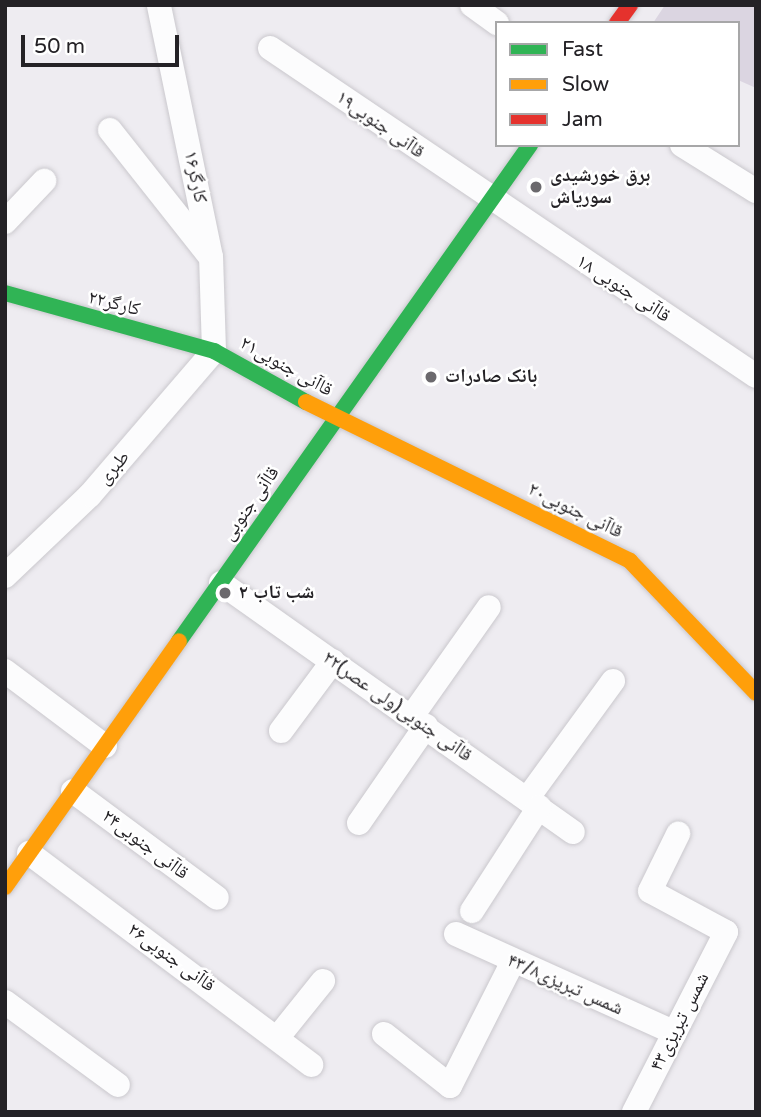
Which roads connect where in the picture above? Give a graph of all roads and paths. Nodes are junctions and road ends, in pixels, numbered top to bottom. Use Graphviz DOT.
graph roads {
  1 [pos="159,5"];
  2 [pos="472,5"];
  3 [pos="629,5"];
  4 [pos="618,21"];
  5 [pos="495,22"];
  6 [pos="270,48"];
  7 [pos="110,130"];
  8 [pos="529,147"];
  9 [pos="685,147"];
  10 [pos="44,181"];
  11 [pos="756,191"];
  12 [pos="490,202"];
  13 [pos="5,222"];
  14 [pos="211,257"];
  15 [pos="5,293"];
  16 [pos="214,351"];
  17 [pos="756,376"];
  18 [pos="337,419"];
  19 [pos="5,576"];
  20 [pos="221,583"];
  21 [pos="489,607"];
  22 [pos="333,661"];
  23 [pos="9,672"];
  24 [pos="613,681"];
  25 [pos="756,693"];
  26 [pos="419,721"];
  27 [pos="281,731"];
  28 [pos="105,746"];
  29 [pos="73,791"];
  30 [pos="533,803"];
  31 [pos="359,823"];
  32 [pos="573,832"];
  33 [pos="678,834"];
  34 [pos="29,853"];
  35 [pos="5,887"];
  36 [pos="217,898"];
  37 [pos="472,911"];
  38 [pos="456,934"];
  39 [pos="513,963"];
  40 [pos="323,981"];
  41 [pos="5,1002"];
  42 [pos="675,1033"];
  43 [pos="384,1034"];
  44 [pos="278,1037"];
  45 [pos="311,1065"];
  46 [pos="118,1085"];
  47 [pos="634,1112"];
  1 -- 14 [label="street, کارگر۱۶"];
  2 -- 5 [label="street"];
  3 -- 4 [label="main road"];
  6 -- 12 [label="street, قاآنی جنوبی۱۹"];
  7 -- 14 [label="street"];
  8 -- 12 [label="main road, قاآنی جنوبی"];
  9 -- 11 [label="street"];
  10 -- 13 [label="street"];
  12 -- 17 [label="street, قاآنی جنوبی ۱۸"];
  12 -- 18 [label="main road, قاآنی جنوبی"];
  14 -- 16 [label="street, کارگر۱۶"];
  15 -- 16 [label="main road, ۲۲کارگر"];
  16 -- 18 [label="main road, قاآنی جنوبی۲۱"];
  16 -- 19 [label="street, طبری"];
  18 -- 20 [label="main road, قاآنی جنوبی"];
  18 -- 25 [label="main road, ۲۰قاآنی جنوبی"];
  20 -- 22 [label="street, ۲۲قاآنی جنوبی(ولی عصر)"];
  20 -- 28 [label="main road, قاآنی جنوبی"];
  21 -- 26 [label="street"];
  22 -- 26 [label="street, ۲۲قاآنی جنوبی(ولی عصر)"];
  22 -- 27 [label="street"];
  23 -- 28 [label="street"];
  24 -- 30 [label="street"];
  26 -- 30 [label="street, ۲۲قاآنی جنوبی(ولی عصر)"];
  26 -- 31 [label="street"];
  28 -- 29 [label="main road, قاآنی جنوبی"];
  29 -- 34 [label="main road, قاآنی جنوبی"];
  29 -- 36 [label="street, ۲۴قاآنی جنوبی"];
  30 -- 32 [label="street, ۲۲قاآنی جنوبی(ولی عصر)"];
  30 -- 37 [label="street"];
  33 -- 42 [label="street, شمس تبریزی۴۳"];
  34 -- 35 [label="main road, قاآنی جنوبی"];
  34 -- 44 [label="street, ۲۶قاآنی جنوبی"];
  38 -- 39 [label="street, شمس تبریزی۴۳/۸"];
  39 -- 42 [label="street, شمس تبریزی۴۳/۸"];
  39 -- 43 [label="street"];
  40 -- 44 [label="street"];
  41 -- 46 [label="street"];
  42 -- 47 [label="street, شمس تبریزی۴۳"];
  44 -- 45 [label="street, ۲۶قاآنی جنوبی"];
}
